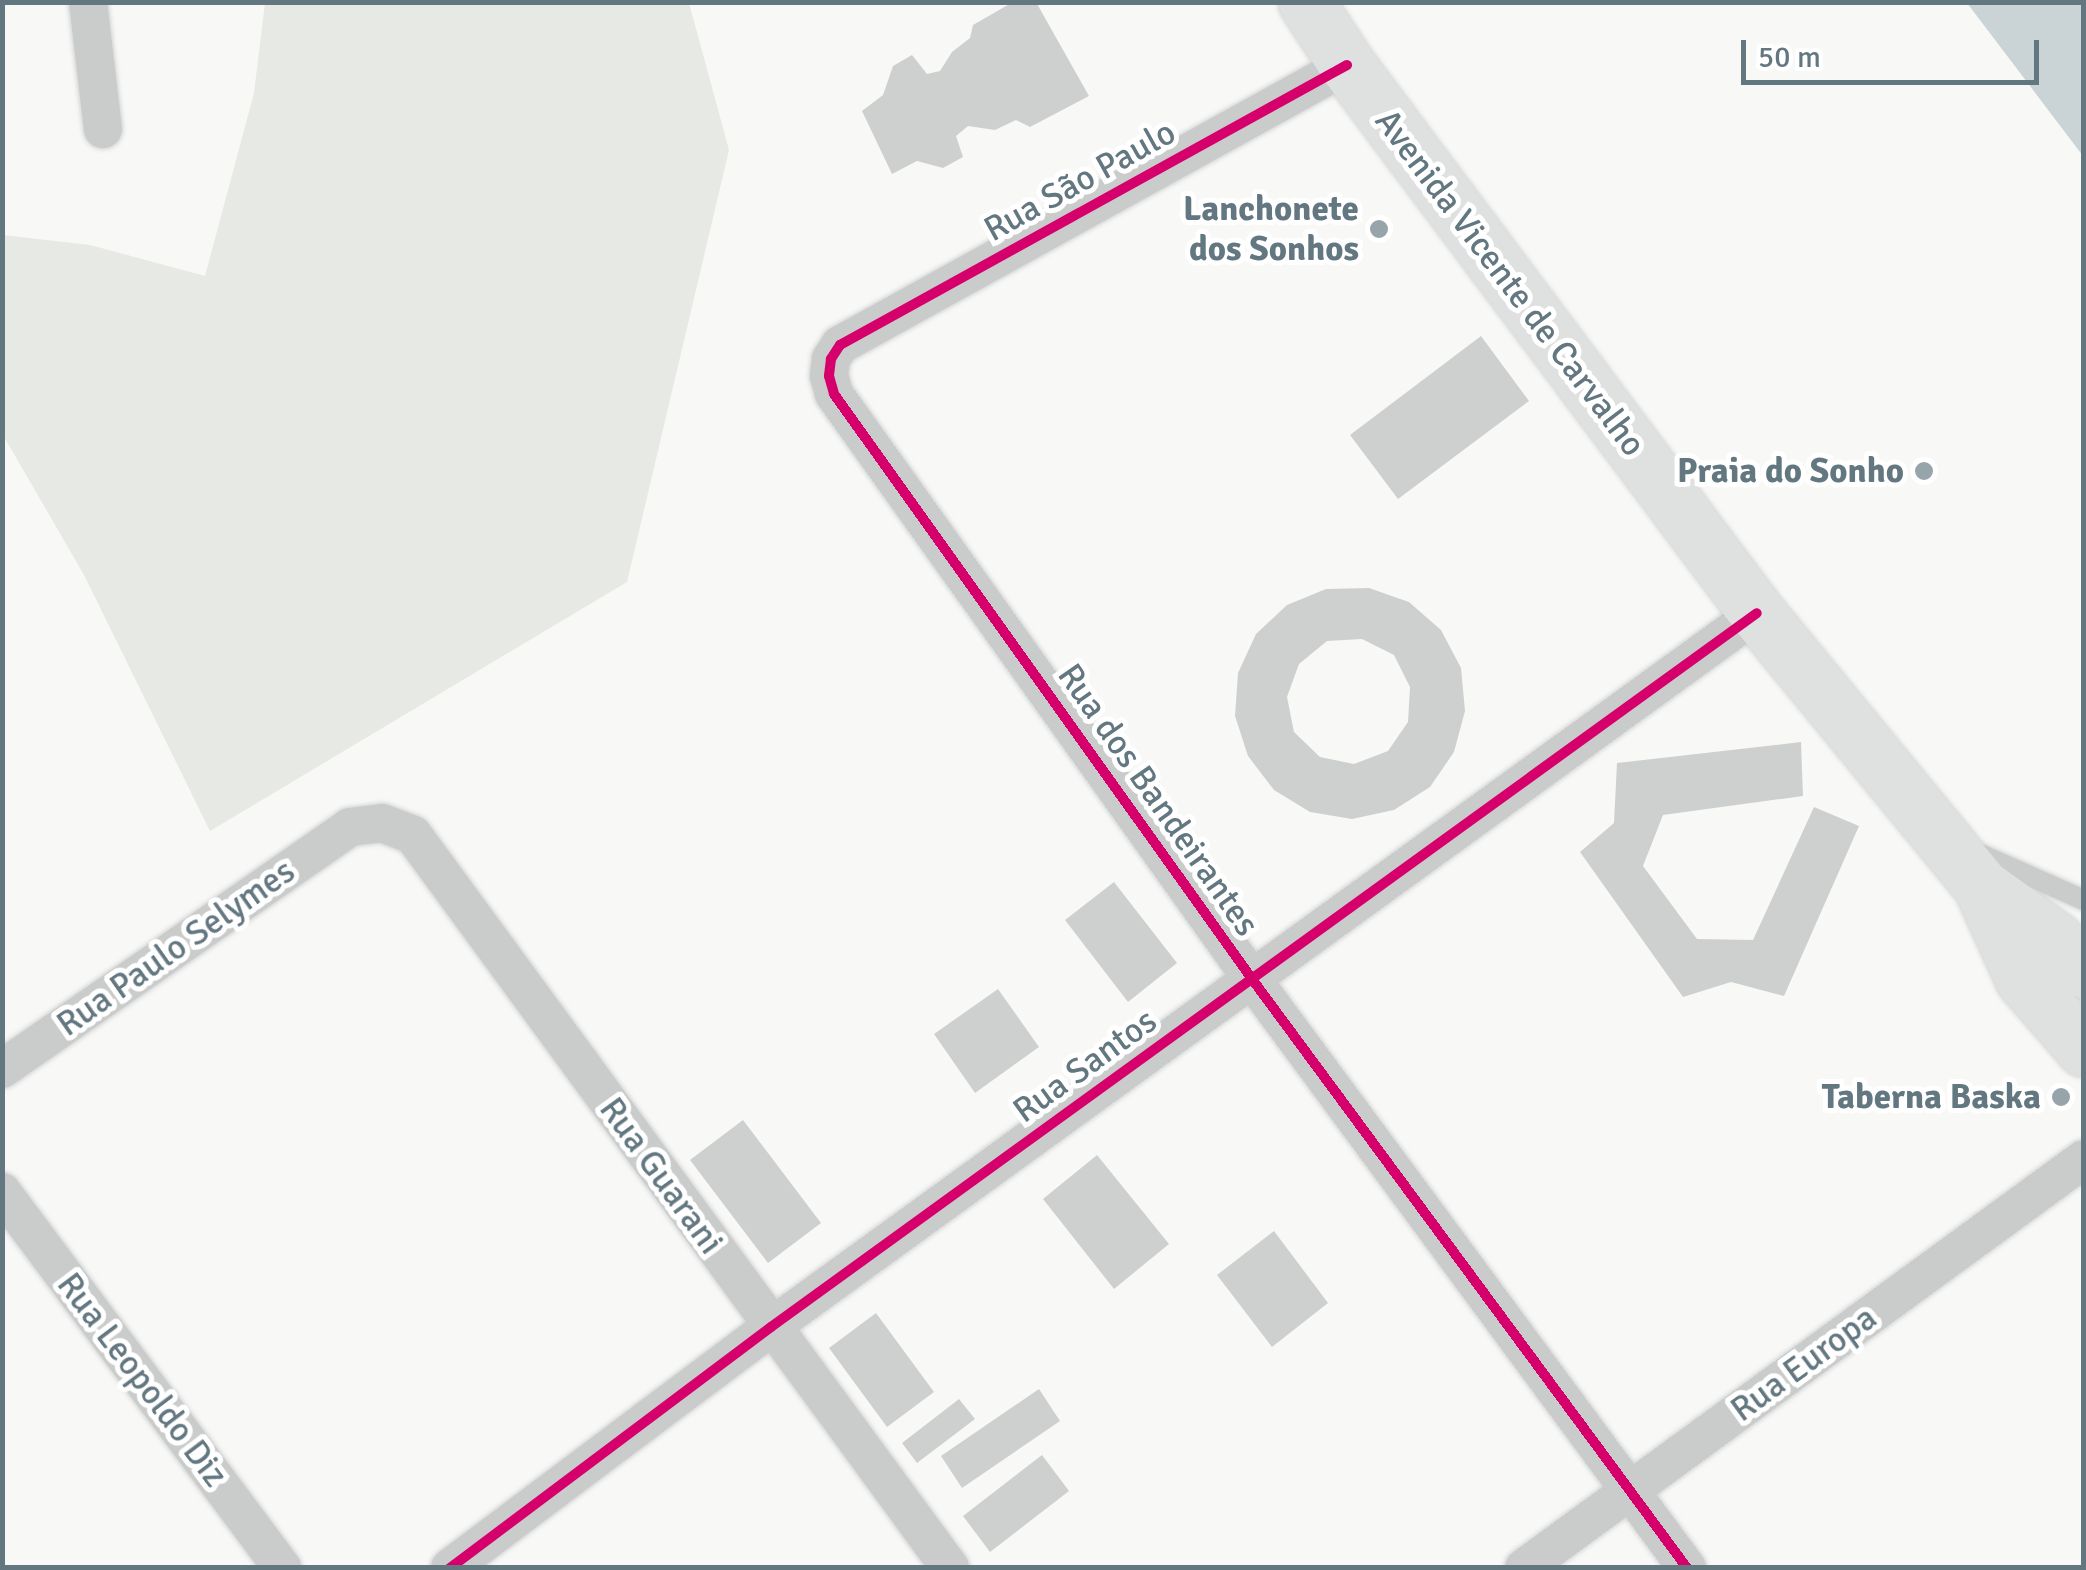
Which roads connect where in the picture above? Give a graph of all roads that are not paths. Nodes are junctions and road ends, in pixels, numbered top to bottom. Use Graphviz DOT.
graph roads {
  1 [pos="88,2"];
  2 [pos="1306,2"];
  3 [pos="1347,64"];
  4 [pos="103,129"];
  5 [pos="840,345"];
  6 [pos="1756,613"];
  7 [pos="350,827"];
  8 [pos="1941,837"];
  9 [pos="1982,886"];
  10 [pos="2084,900"];
  11 [pos="2084,970"];
  12 [pos="1252,979"];
  13 [pos="2084,1049"];
  14 [pos="2,1069"];
  15 [pos="2084,1160"];
  16 [pos="2,1192"];
  17 [pos="771,1327"];
  18 [pos="1630,1492"];
  19 [pos="282,1568"];
  20 [pos="450,1568"];
  21 [pos="950,1568"];
  22 [pos="1524,1568"];
  23 [pos="1686,1568"];
  1 -- 4 [label="street"];
  2 -- 3 [label="main road, Avenida Vicente de Carvalho"];
  3 -- 5 [label="street, Rua São Paulo"];
  3 -- 6 [label="main road, Avenida Vicente de Carvalho"];
  5 -- 12 [label="street, Rua dos Bandeirantes"];
  6 -- 8 [label="main road, Avenida Vicente de Carvalho"];
  6 -- 12 [label="street, Rua Santos"];
  7 -- 14 [label="street, Rua Paulo Selymes"];
  7 -- 17 [label="street, Rua Guarani"];
  8 -- 9 [label="main road, Avenida Vicente de Carvalho"];
  8 -- 10 [label="lane"];
  9 -- 11 [label="main road, Avenida Vicente de Carvalho"];
  9 -- 13 [label="main road, Avenida Vicente de Carvalho"];
  12 -- 17 [label="street, Rua Santos"];
  12 -- 18 [label="street, Rua dos Bandeirantes"];
  15 -- 18 [label="street, Rua Europa"];
  16 -- 19 [label="street, Rua Leopoldo Diz"];
  17 -- 20 [label="street, Rua Santos"];
  17 -- 21 [label="street, Rua Guarani"];
  18 -- 22 [label="street, Rua Europa"];
  18 -- 23 [label="street, Rua dos Bandeirantes"];
}
